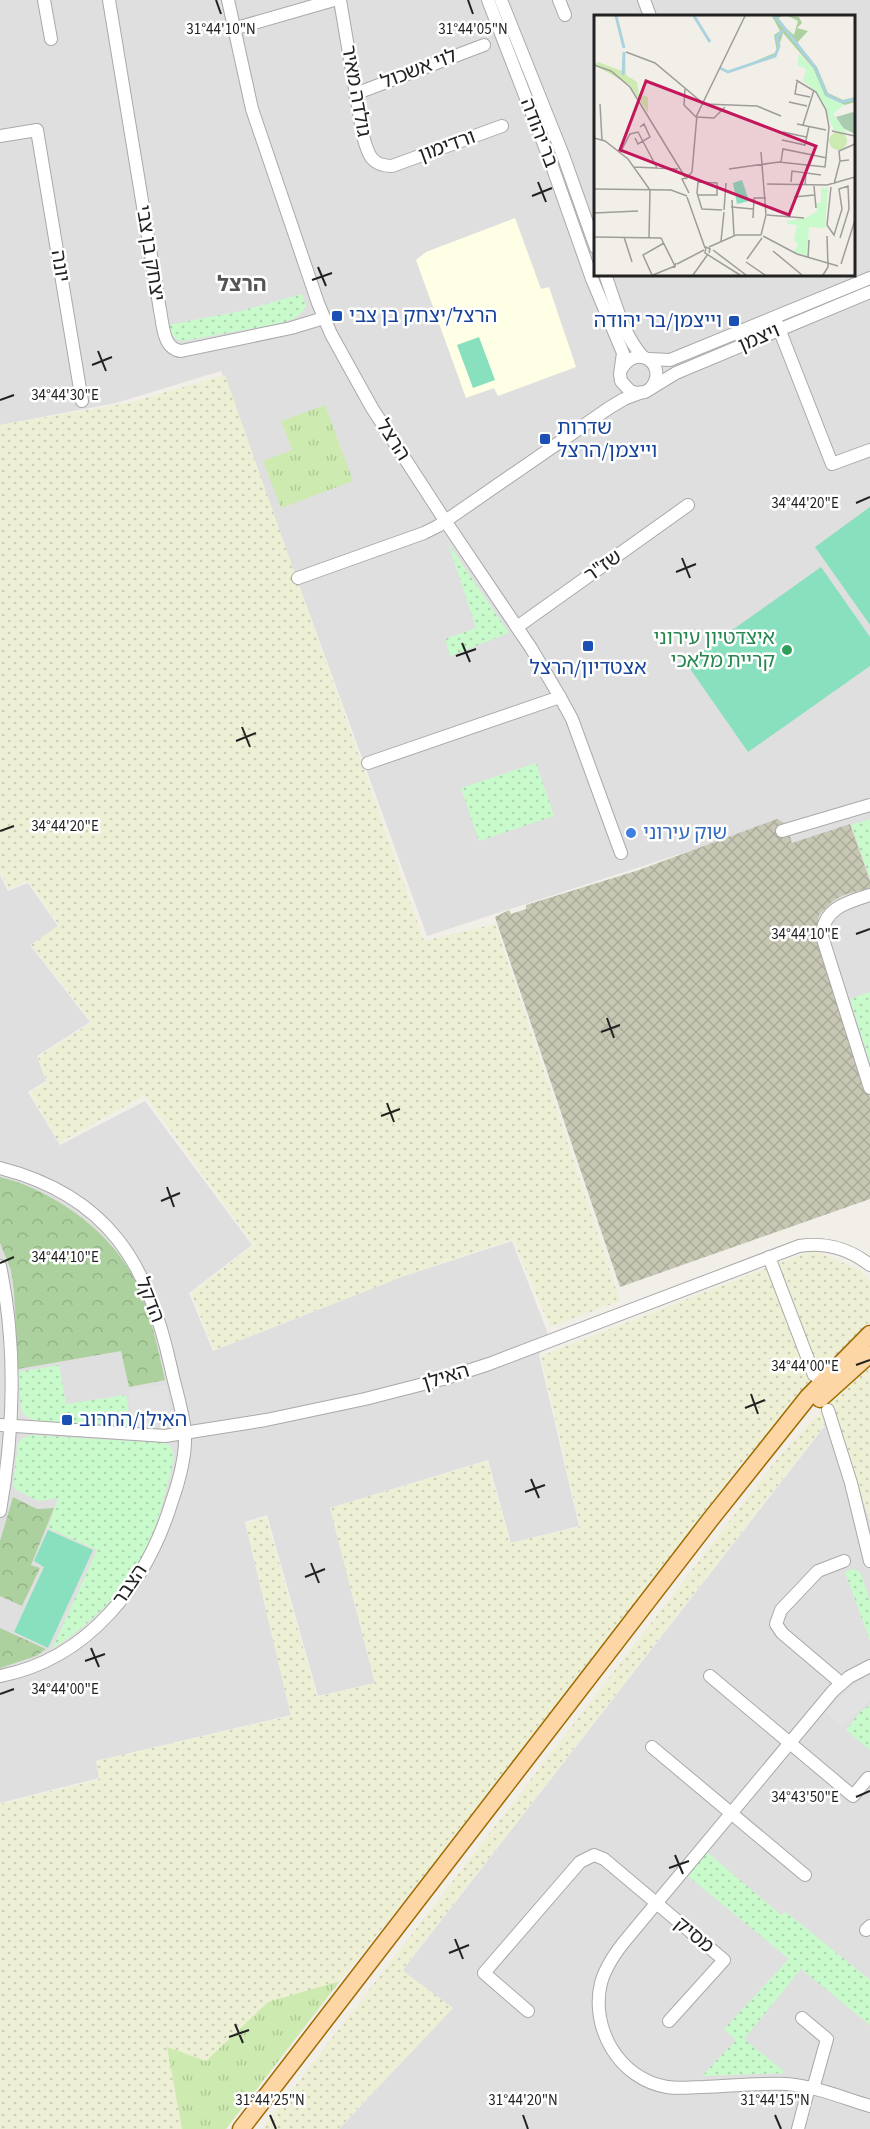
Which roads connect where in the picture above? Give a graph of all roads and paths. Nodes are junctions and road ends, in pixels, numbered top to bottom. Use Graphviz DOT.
graph roads {
  1 [pos="44,0"];
  2 [pos="109,0"];
  3 [pos="228,0"];
  4 [pos="334,0"];
  5 [pos="340,0"];
  6 [pos="488,0"];
  7 [pos="501,0"];
  8 [pos="559,0"];
  9 [pos="644,0"];
  10 [pos="565,15"];
  11 [pos="650,15"];
  12 [pos="233,29"];
  13 [pos="51,39"];
  14 [pos="484,45"];
  15 [pos="355,94"];
  16 [pos="502,126"];
  17 [pos="0,136"];
  18 [pos="392,166"];
  19 [pos="594,243"];
  20 [pos="606,276"];
  21 [pos="870,278"];
  22 [pos="870,292"];
  23 [pos="774,316"];
  24 [pos="324,318"];
  25 [pos="779,329"];
  26 [pos="646,358"];
  27 [pos="622,368"];
  28 [pos="621,381"];
  29 [pos="648,390"];
  30 [pos="82,401"];
  31 [pos="600,414"];
  32 [pos="870,450"];
  33 [pos="688,505"];
  34 [pos="446,522"];
  35 [pos="298,578"];
  36 [pos="517,627"];
  37 [pos="560,697"];
  38 [pos="368,763"];
  39 [pos="870,805"];
  40 [pos="782,831"];
  41 [pos="621,853"];
  42 [pos="870,895"];
  43 [pos="870,1088"];
  44 [pos="0,1168"];
  45 [pos="769,1257"];
  46 [pos="870,1265"];
  47 [pos="0,1266"];
  48 [pos="870,1334"];
  49 [pos="870,1354"];
  50 [pos="814,1375"];
  51 [pos="828,1410"];
  52 [pos="6,1426"];
  53 [pos="185,1434"];
  54 [pos="2,1493"];
  55 [pos="0,1511"];
  56 [pos="710,1520"];
  57 [pos="844,1561"];
  58 [pos="870,1561"];
  59 [pos="870,1666"];
  60 [pos="0,1676"];
  61 [pos="710,1676"];
  62 [pos="841,1683"];
  63 [pos="790,1743"];
  64 [pos="652,1747"];
  65 [pos="868,1778"];
  66 [pos="731,1813"];
  67 [pos="805,1875"];
  68 [pos="656,1903"];
  69 [pos="528,2011"];
  70 [pos="802,2018"];
  71 [pos="669,2021"];
  72 [pos="811,2088"];
  73 [pos="870,2106"];
  74 [pos="241,2129"];
  75 [pos="798,2129"];
  1 -- 13 [label="street"];
  2 -- 24 [label="street, יצחק בן צבי"];
  3 -- 12 [label="street, הרצל"];
  4 -- 12 [label="street"];
  5 -- 15 [label="street, גולדה מאיר"];
  6 -- 27 [label="street, בר יהודה"];
  7 -- 19 [label="street, בר יהודה"];
  8 -- 10 [label="street"];
  9 -- 11 [label="street"];
  12 -- 24 [label="street, הרצל"];
  14 -- 15 [label="street, לוי אשכול"];
  15 -- 18 [label="street, גולדה מאיר"];
  16 -- 18 [label="street, ורדימון"];
  17 -- 30 [label="street, יונה"];
  20 -- 26 [label="street"];
  21 -- 23 [label="street, ויצמן"];
  22 -- 25 [label="street, ויצמן"];
  23 -- 25 [label="street"];
  23 -- 26 [label="street, ויצמן"];
  24 -- 34 [label="street, הרצל"];
  25 -- 29 [label="street, ויצמן"];
  25 -- 32 [label="street"];
  26 -- 27 [label="street"];
  26 -- 29 [label="street"];
  27 -- 28 [label="street"];
  28 -- 29 [label="street"];
  28 -- 31 [label="street, ויצמן"];
  29 -- 31 [label="street, ויצמן"];
  31 -- 34 [label="street, ויצמן"];
  33 -- 36 [label="street, שז\"ר"];
  34 -- 35 [label="street, ויצמן"];
  34 -- 36 [label="street, הרצל"];
  36 -- 37 [label="street, הרצל"];
  37 -- 38 [label="street"];
  37 -- 41 [label="street, הרצל"];
  39 -- 40 [label="street"];
  42 -- 43 [label="street"];
  44 -- 53 [label="street, הדקל"];
  45 -- 46 [label="street, האילן"];
  45 -- 50 [label="street"];
  45 -- 53 [label="street, האילן"];
  47 -- 52 [label="street"];
  48 -- 56 [label="main road"];
  49 -- 56 [label="main road"];
  51 -- 58 [label="street"];
  52 -- 53 [label="street, האילן"];
  52 -- 54 [label="street"];
  53 -- 60 [label="street, הצבר"];
  54 -- 55 [label="street"];
  56 -- 74 [label="main road"];
  57 -- 62 [label="street"];
  59 -- 62 [label="street"];
  61 -- 63 [label="street"];
  62 -- 63 [label="street"];
  63 -- 65 [label="street"];
  63 -- 66 [label="street"];
  64 -- 66 [label="street"];
  66 -- 67 [label="street"];
  66 -- 68 [label="street"];
  68 -- 69 [label="street"];
  68 -- 71 [label="street, מסיק"];
  68 -- 72 [label="street"];
  70 -- 72 [label="street"];
  72 -- 73 [label="street"];
  72 -- 75 [label="street"];
}
